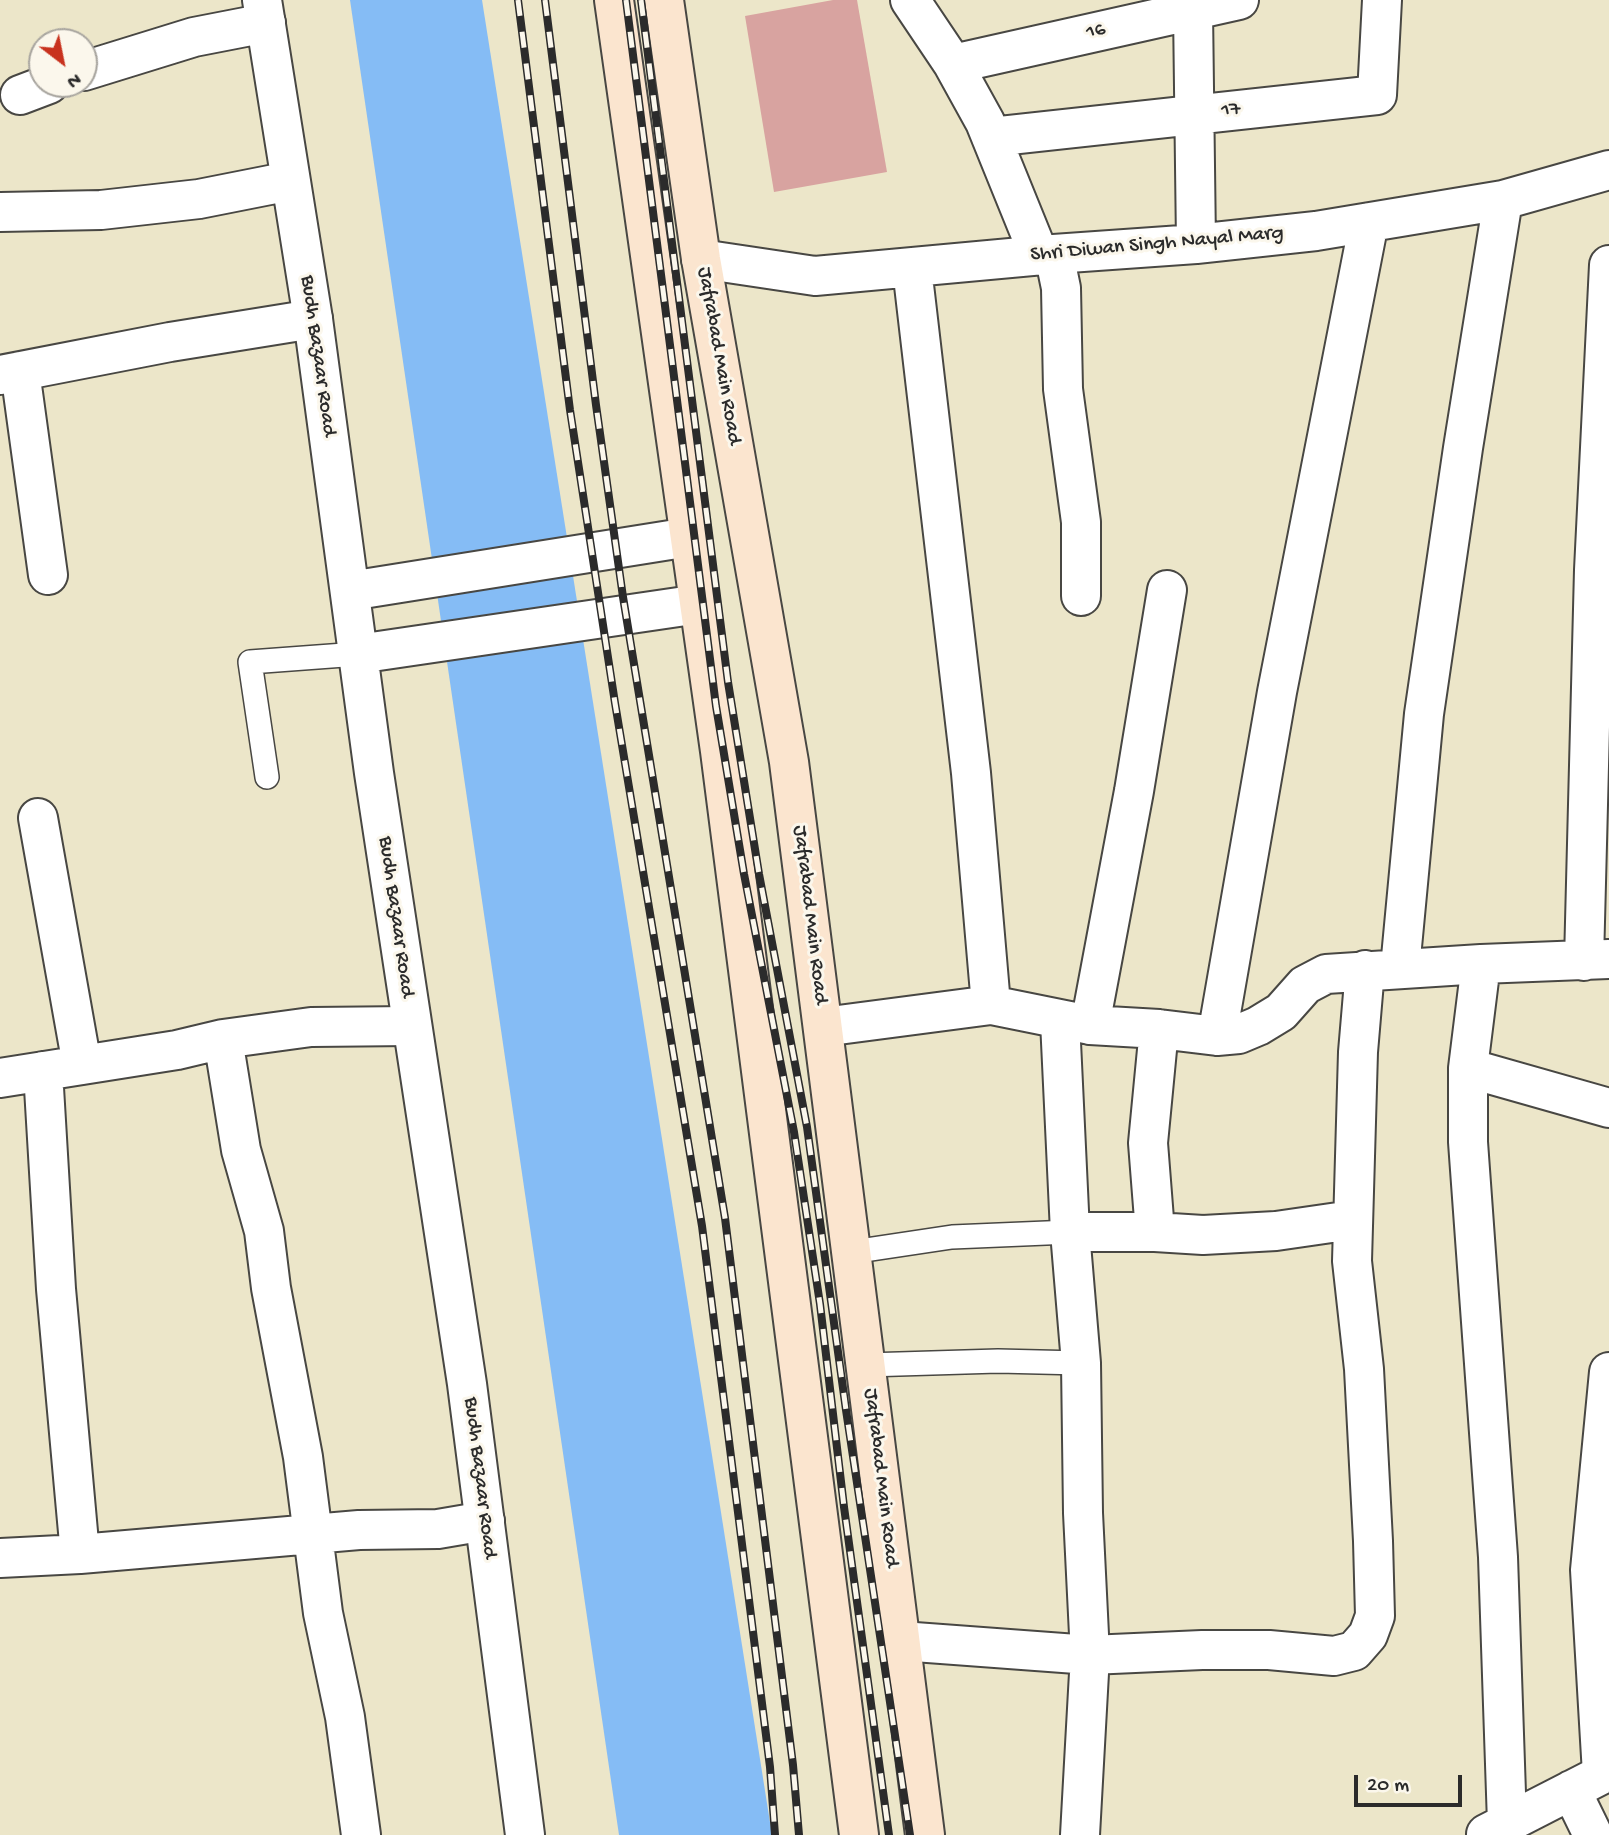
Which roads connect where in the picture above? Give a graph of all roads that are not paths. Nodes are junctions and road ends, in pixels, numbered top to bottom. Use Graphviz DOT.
graph roads {
  1 [pos="614,0"];
  2 [pos="664,0"];
  3 [pos="910,0"];
  4 [pos="1239,0"];
  5 [pos="1382,0"];
  6 [pos="1193,10"];
  7 [pos="264,12"];
  8 [pos="953,64"];
  9 [pos="98,67"];
  10 [pos="1194,116"];
  11 [pos="991,137"];
  12 [pos="1609,170"];
  13 [pos="290,181"];
  14 [pos="1503,200"];
  15 [pos="0,212"];
  16 [pos="1369,222"];
  17 [pos="1196,244"];
  18 [pos="1047,254"];
  19 [pos="701,259"];
  20 [pos="1609,265"];
  21 [pos="912,268"];
  22 [pos="313,319"];
  23 [pos="10,373"];
  24 [pos="689,537"];
  25 [pos="48,575"];
  26 [pos="1167,590"];
  27 [pos="350,591"];
  28 [pos="1081,596"];
  29 [pos="699,604"];
  30 [pos="358,654"];
  31 [pos="267,777"];
  32 [pos="38,818"];
  33 [pos="1596,960"];
  34 [pos="1481,964"];
  35 [pos="1382,969"];
  36 [pos="991,1005"];
  37 [pos="1075,1023"];
  38 [pos="411,1026"];
  39 [pos="823,1027"];
  40 [pos="1159,1029"];
  41 [pos="1217,1035"];
  42 [pos="223,1039"];
  43 [pos="82,1065"];
  44 [pos="1468,1068"];
  45 [pos="43,1071"];
  46 [pos="0,1078"];
  47 [pos="1609,1108"];
  48 [pos="1352,1220"];
  49 [pos="1070,1232"];
  50 [pos="1155,1232"];
  51 [pos="852,1252"];
  52 [pos="1081,1363"];
  53 [pos="866,1365"];
  54 [pos="1609,1372"];
  55 [pos="485,1521"];
  56 [pos="312,1535"];
  57 [pos="80,1555"];
  58 [pos="0,1558"];
  59 [pos="901,1641"];
  60 [pos="1090,1656"];
  61 [pos="1594,1779"];
  62 [pos="1496,1829"];
  63 [pos="360,1835"];
  64 [pos="525,1835"];
  65 [pos="859,1835"];
  66 [pos="925,1835"];
  67 [pos="1080,1835"];
  68 [pos="1593,1835"];
  1 -- 24 [label="main road"];
  2 -- 19 [label="main road, Jafrabad Main Road"];
  3 -- 8 [label="street"];
  4 -- 6 [label="street, 16"];
  5 -- 10 [label="street, 17"];
  6 -- 8 [label="street, 16"];
  6 -- 10 [label="street"];
  7 -- 9 [label="street"];
  7 -- 13 [label="street, Budh Bazaar Road"];
  8 -- 11 [label="street"];
  10 -- 11 [label="street, 17"];
  10 -- 17 [label="street"];
  11 -- 18 [label="street"];
  12 -- 14 [label="street, Shri Diwan Singh Nayal Marg"];
  13 -- 15 [label="street"];
  13 -- 22 [label="street, Budh Bazaar Road"];
  14 -- 16 [label="street, Shri Diwan Singh Nayal Marg"];
  14 -- 35 [label="street"];
  16 -- 17 [label="street, Shri Diwan Singh Nayal Marg"];
  16 -- 41 [label="street"];
  17 -- 18 [label="street, Shri Diwan Singh Nayal Marg"];
  18 -- 21 [label="street, Shri Diwan Singh Nayal Marg"];
  18 -- 28 [label="street"];
  19 -- 21 [label="street, Shri Diwan Singh Nayal Marg"];
  19 -- 39 [label="main road, Jafrabad Main Road"];
  20 -- 33 [label="street"];
  21 -- 36 [label="street"];
  22 -- 23 [label="street"];
  22 -- 27 [label="street, Budh Bazaar Road"];
  23 -- 25 [label="street"];
  24 -- 27 [label="street"];
  24 -- 29 [label="main road"];
  26 -- 37 [label="street"];
  27 -- 30 [label="street, Budh Bazaar Road"];
  29 -- 30 [label="street"];
  29 -- 65 [label="main road"];
  30 -- 31 [label="lane"];
  30 -- 38 [label="street, Budh Bazaar Road"];
  32 -- 43 [label="street"];
  33 -- 34 [label="street"];
  34 -- 35 [label="street"];
  34 -- 44 [label="street"];
  35 -- 41 [label="street"];
  35 -- 48 [label="street"];
  36 -- 37 [label="street"];
  36 -- 39 [label="street"];
  37 -- 40 [label="street"];
  37 -- 49 [label="street"];
  38 -- 42 [label="street"];
  38 -- 55 [label="street, Budh Bazaar Road"];
  39 -- 51 [label="main road, Jafrabad Main Road"];
  40 -- 41 [label="street"];
  40 -- 50 [label="street"];
  42 -- 43 [label="street"];
  42 -- 56 [label="street"];
  43 -- 45 [label="street"];
  44 -- 47 [label="street"];
  44 -- 62 [label="street"];
  45 -- 46 [label="street"];
  45 -- 57 [label="street"];
  48 -- 50 [label="street"];
  48 -- 60 [label="street"];
  49 -- 50 [label="street"];
  49 -- 51 [label="lane"];
  49 -- 52 [label="street"];
  51 -- 53 [label="main road, Jafrabad Main Road"];
  52 -- 53 [label="lane"];
  52 -- 60 [label="street"];
  53 -- 59 [label="main road, Jafrabad Main Road"];
  54 -- 61 [label="street"];
  55 -- 56 [label="street"];
  55 -- 64 [label="street, Budh Bazaar Road"];
  56 -- 57 [label="street"];
  56 -- 63 [label="street"];
  57 -- 58 [label="street"];
  59 -- 60 [label="street"];
  59 -- 66 [label="main road, Jafrabad Main Road"];
  60 -- 67 [label="street"];
  61 -- 62 [label="street"];
  61 -- 68 [label="street"];
}
